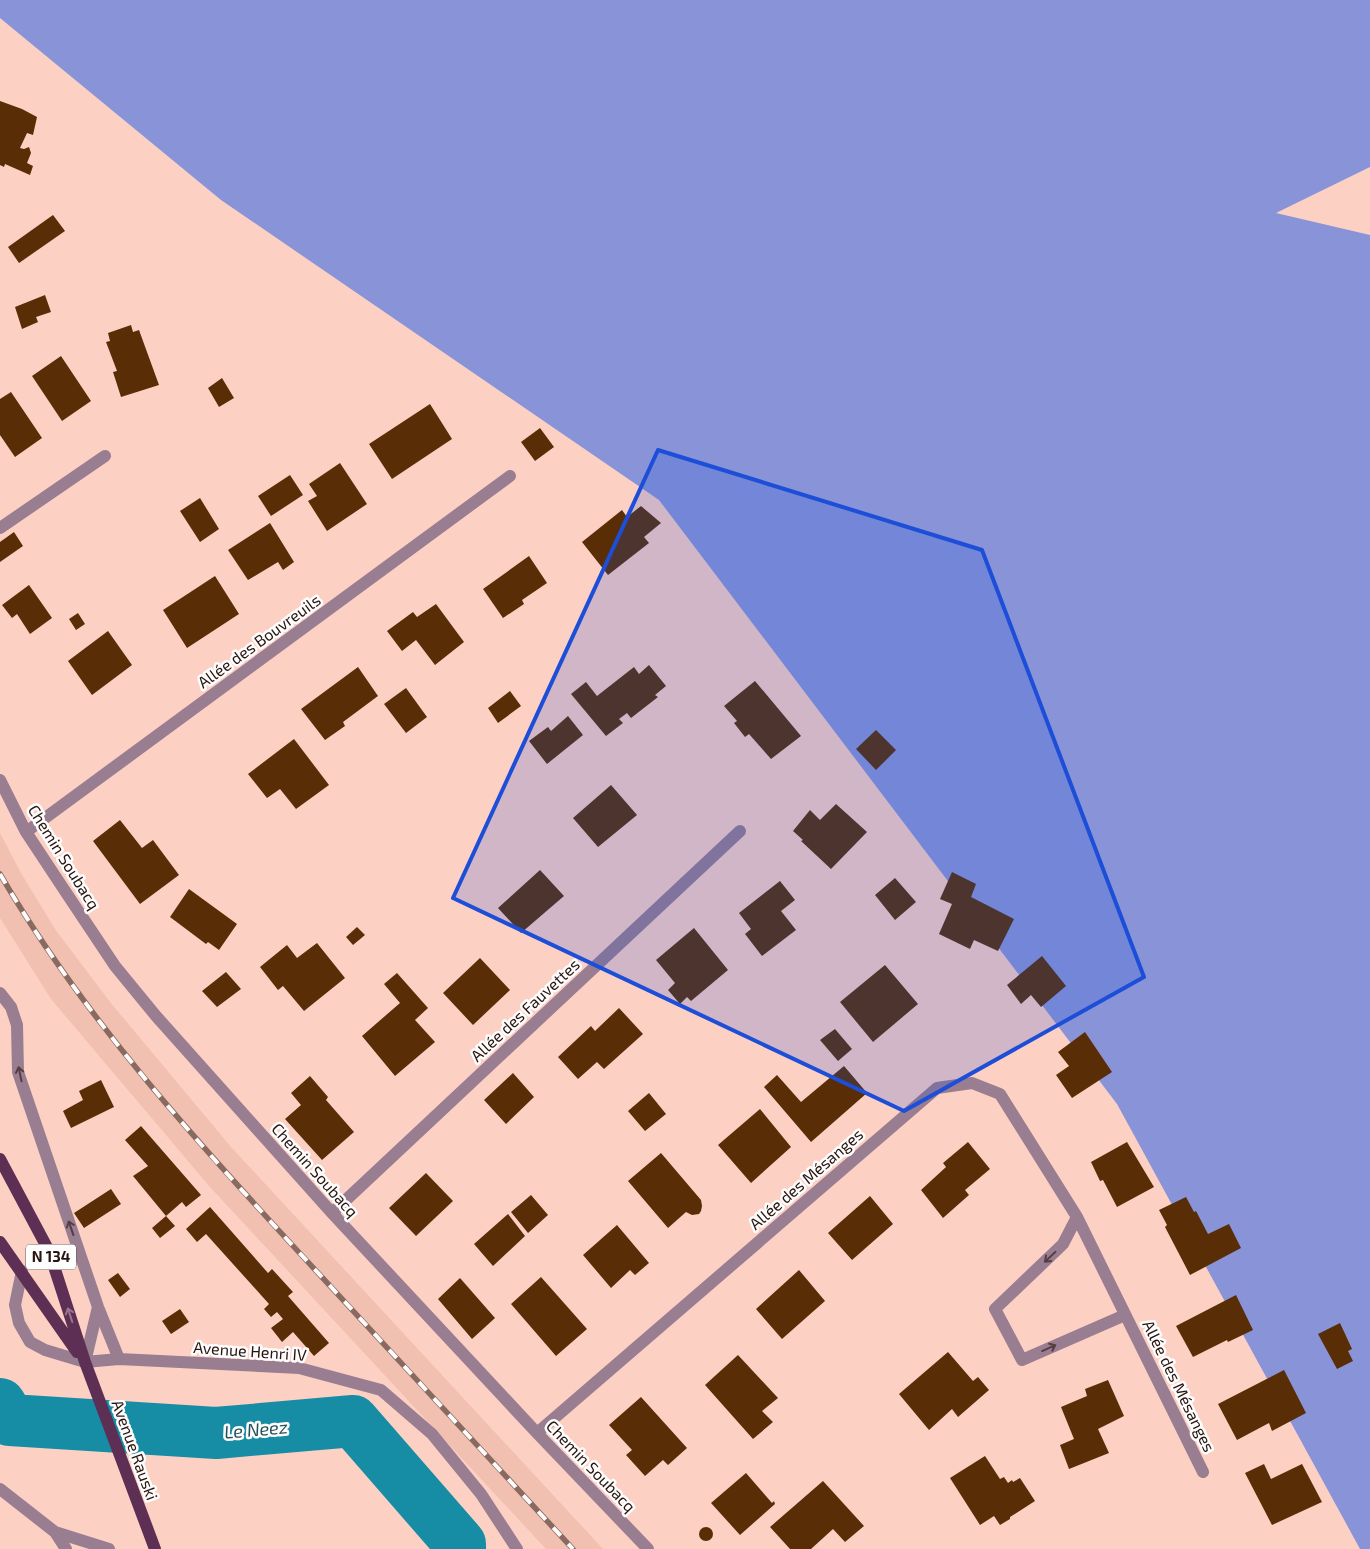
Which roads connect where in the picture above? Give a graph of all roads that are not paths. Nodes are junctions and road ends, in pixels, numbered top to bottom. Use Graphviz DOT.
graph roads {
  1 [pos="105,456"];
  2 [pos="510,476"];
  3 [pos="0,528"];
  4 [pos="0,780"];
  5 [pos="740,831"];
  6 [pos="26,832"];
  7 [pos="0,993"];
  8 [pos="0,1159"];
  9 [pos="332,1213"];
  10 [pos="1077,1217"];
  11 [pos="0,1242"];
  12 [pos="22,1271"];
  13 [pos="98,1307"];
  14 [pos="1125,1315"];
  15 [pos="119,1359"];
  16 [pos="85,1362"];
  17 [pos="537,1433"];
  18 [pos="1203,1472"];
  19 [pos="0,1489"];
  20 [pos="55,1532"];
  21 [pos="66,1549"];
  22 [pos="109,1549"];
  23 [pos="155,1549"];
  24 [pos="517,1549"];
  25 [pos="648,1549"];
  1 -- 3 [label="street"];
  2 -- 6 [label="street, Allée des Bouvreuils"];
  4 -- 6 [label="street, Chemin Soubacq"];
  5 -- 9 [label="street, Allée des Fauvettes"];
  6 -- 9 [label="street, Chemin Soubacq"];
  13 -- 7 [label="street, one-way"];
  16 -- 8 [label="main road, Avenue Rauski / N 134, one-way"];
  9 -- 17 [label="street, Chemin Soubacq"];
  10 -- 14 [label="street, Allée des Mésanges"];
  10 -- 14 [label="street, Allée des Mésanges, one-way"];
  10 -- 17 [label="street, Allée des Mésanges"];
  11 -- 12 [label="main road, Avenue Rauski / N 134"];
  12 -- 16 [label="main road, Avenue Rauski / N 134"];
  12 -- 16 [label="street"];
  13 -- 15 [label="street"];
  13 -- 16 [label="street"];
  14 -- 18 [label="street, Allée des Mésanges"];
  15 -- 16 [label="street, Avenue Henri IV"];
  15 -- 24 [label="street, Avenue Henri IV"];
  16 -- 23 [label="main road, Avenue Rauski / N 134"];
  17 -- 25 [label="street, Chemin Soubacq"];
  19 -- 20 [label="street"];
  20 -- 21 [label="street"];
  20 -- 22 [label="street"];
}
